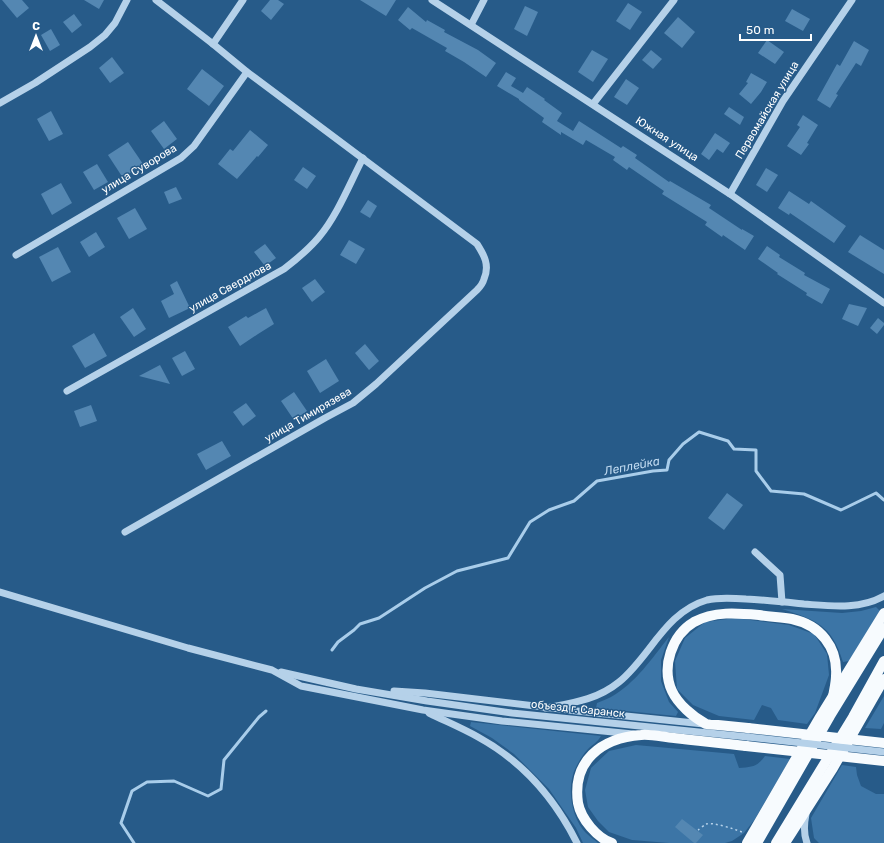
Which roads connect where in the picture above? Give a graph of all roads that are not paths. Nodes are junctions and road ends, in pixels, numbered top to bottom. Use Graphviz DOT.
graph roads {
  1 [pos="128,0"];
  2 [pos="156,0"];
  3 [pos="243,0"];
  4 [pos="432,0"];
  5 [pos="484,0"];
  6 [pos="674,0"];
  7 [pos="852,0"];
  8 [pos="471,25"];
  9 [pos="212,44"];
  10 [pos="247,72"];
  11 [pos="0,103"];
  12 [pos="593,104"];
  13 [pos="363,158"];
  14 [pos="730,194"];
  15 [pos="16,254"];
  16 [pos="884,303"];
  17 [pos="67,391"];
  18 [pos="126,532"];
  19 [pos="755,552"];
  20 [pos="0,592"];
  21 [pos="884,596"];
  22 [pos="782,602"];
  23 [pos="884,613"];
  24 [pos="884,628"];
  25 [pos="884,661"];
  26 [pos="272,670"];
  27 [pos="884,679"];
  28 [pos="364,690"];
  29 [pos="833,697"];
  30 [pos="546,708"];
  31 [pos="423,710"];
  32 [pos="707,724"];
  33 [pos="642,735"];
  34 [pos="747,737"];
  35 [pos="884,743"];
  36 [pos="884,752"];
  37 [pos="884,761"];
  38 [pos="806,811"];
  39 [pos="749,841"];
  40 [pos="577,843"];
  41 [pos="612,843"];
  42 [pos="776,843"];
  43 [pos="785,843"];
  44 [pos="807,843"];
  1 -- 11 [label="street"];
  2 -- 9 [label="street"];
  3 -- 9 [label="street"];
  4 -- 8 [label="street, Южная улица"];
  5 -- 8 [label="street"];
  6 -- 12 [label="street"];
  7 -- 14 [label="street, Первомайская улица"];
  8 -- 12 [label="street, Южная улица"];
  9 -- 10 [label="street"];
  10 -- 13 [label="street"];
  10 -- 15 [label="street, улица Суворова"];
  12 -- 14 [label="street, Южная улица"];
  13 -- 17 [label="street, улица Свердлова"];
  13 -- 18 [label="street, улица Тимирязева"];
  14 -- 16 [label="street, Южная улица"];
  19 -- 22 [label="street"];
  20 -- 26 [label="street"];
  21 -- 22 [label="street"];
  22 -- 30 [label="street"];
  23 -- 29 [label="main road"];
  24 -- 39 [label="main road"];
  25 -- 42 [label="main road"];
  26 -- 28 [label="street, объезд г. Саранск"];
  26 -- 31 [label="street"];
  27 -- 38 [label="main road"];
  28 -- 30 [label="street"];
  28 -- 34 [label="street, объезд г. Саранск"];
  29 -- 32 [label="main road"];
  29 -- 39 [label="main road"];
  30 -- 32 [label="street"];
  31 -- 33 [label="street"];
  31 -- 40 [label="street"];
  32 -- 34 [label="main road"];
  33 -- 34 [label="main road"];
  33 -- 41 [label="main road"];
  34 -- 35 [label="main road, bridge"];
  34 -- 36 [label="street, объезд г. Саранск, bridge"];
  34 -- 37 [label="main road, bridge"];
  38 -- 43 [label="main road"];
  38 -- 44 [label="street"];
}
